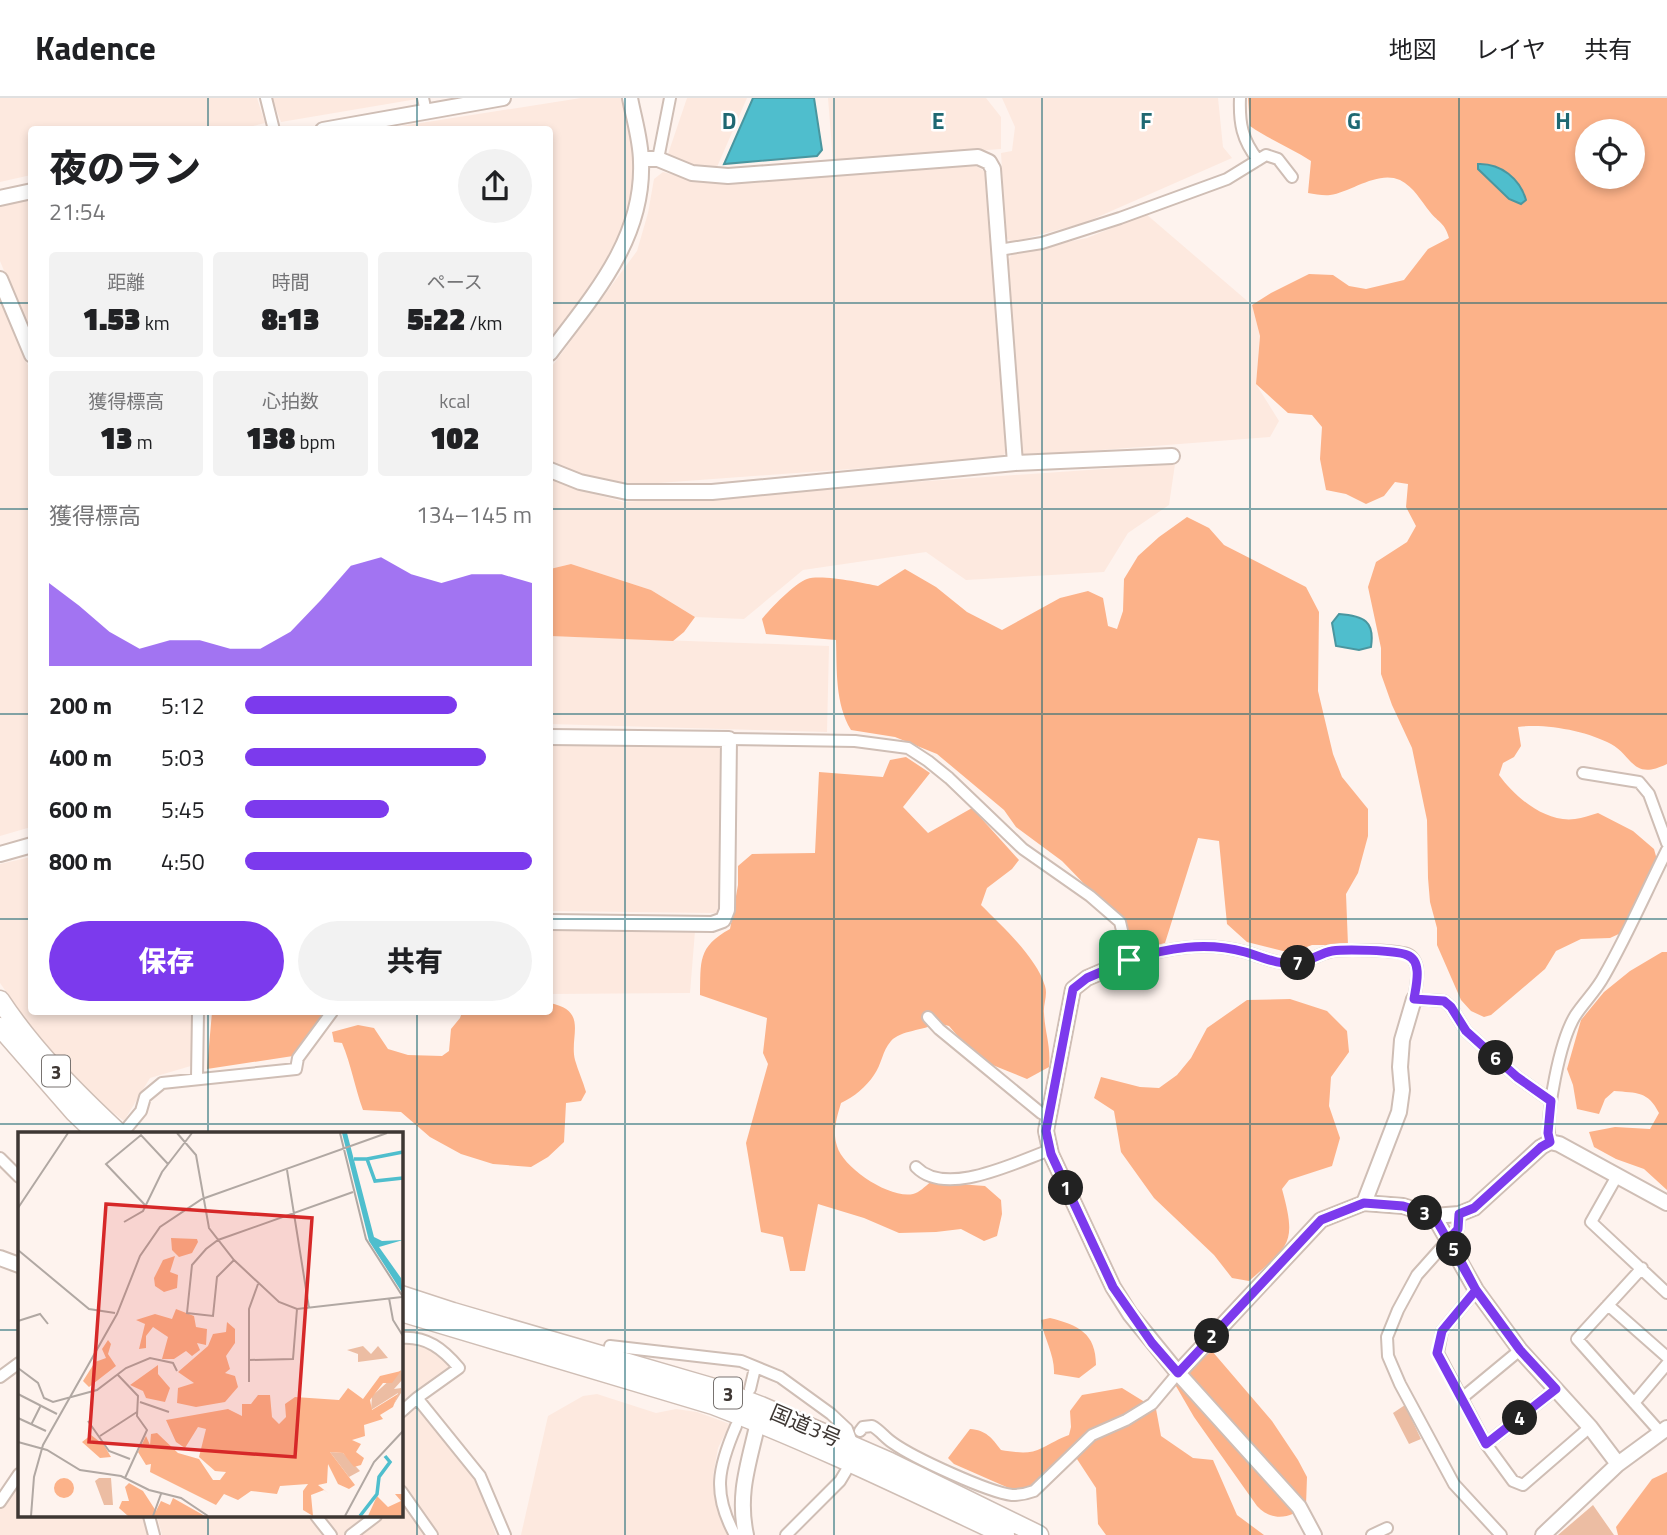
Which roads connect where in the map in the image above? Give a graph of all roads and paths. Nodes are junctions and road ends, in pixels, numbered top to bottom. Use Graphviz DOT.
graph roads {
  1 [pos="266,98"];
  2 [pos="503,98"];
  3 [pos="630,98"];
  4 [pos="670,98"];
  5 [pos="1240,98"];
  6 [pos="424,105"];
  7 [pos="273,126"];
  8 [pos="339,126"];
  9 [pos="641,159"];
  10 [pos="658,159"];
  11 [pos="1258,160"];
  12 [pos="1292,177"];
  13 [pos="28,192"];
  14 [pos="0,198"];
  15 [pos="999,250"];
  16 [pos="0,279"];
  17 [pos="28,346"];
  18 [pos="553,349"];
  19 [pos="1172,456"];
  20 [pos="1015,463"];
  21 [pos="553,471"];
  22 [pos="553,737"];
  23 [pos="729,739"];
  24 [pos="1583,773"];
  25 [pos="1667,843"];
  26 [pos="28,846"];
  27 [pos="1667,850"];
  28 [pos="0,854"];
  29 [pos="553,922"];
  30 [pos="1129,960"];
  31 [pos="1414,999"];
  32 [pos="0,1000"];
  33 [pos="198,1015"];
  34 [pos="330,1015"];
  35 [pos="928,1017"];
  36 [pos="0,1027"];
  37 [pos="197,1078"];
  38 [pos="1551,1101"];
  39 [pos="1049,1116"];
  40 [pos="95,1132"];
  41 [pos="119,1132"];
  42 [pos="123,1132"];
  43 [pos="1550,1142"];
  44 [pos="1050,1150"];
  45 [pos="0,1158"];
  46 [pos="916,1167"];
  47 [pos="18,1176"];
  48 [pos="1617,1177"];
  49 [pos="1364,1203"];
  50 [pos="1667,1203"];
  51 [pos="1459,1214"];
  52 [pos="1434,1216"];
  53 [pos="1449,1239"];
  54 [pos="0,1258"];
  55 [pos="18,1265"];
  56 [pos="1642,1268"];
  57 [pos="1476,1290"];
  58 [pos="1667,1293"];
  59 [pos="402,1295"];
  60 [pos="1608,1306"];
  61 [pos="402,1312"];
  62 [pos="402,1338"];
  63 [pos="1520,1350"];
  64 [pos="607,1357"];
  65 [pos="1667,1357"];
  66 [pos="18,1364"];
  67 [pos="1667,1364"];
  68 [pos="755,1368"];
  69 [pos="1178,1373"];
  70 [pos="0,1377"];
  71 [pos="750,1389"];
  72 [pos="1556,1389"];
  73 [pos="417,1398"];
  74 [pos="1462,1398"];
  75 [pos="1634,1403"];
  76 [pos="402,1411"];
  77 [pos="758,1422"];
  78 [pos="736,1426"];
  79 [pos="1590,1427"];
  80 [pos="1664,1430"];
  81 [pos="856,1438"];
  82 [pos="1486,1444"];
  83 [pos="1618,1464"];
  84 [pos="846,1471"];
  85 [pos="18,1475"];
  86 [pos="402,1494"];
  87 [pos="0,1502"];
  88 [pos="150,1518"];
  89 [pos="318,1518"];
  90 [pos="373,1518"];
  91 [pos="1387,1528"];
  92 [pos="154,1535"];
  93 [pos="331,1535"];
  94 [pos="351,1535"];
  95 [pos="432,1535"];
  96 [pos="505,1535"];
  97 [pos="735,1535"];
  98 [pos="746,1535"];
  99 [pos="786,1535"];
  100 [pos="1005,1535"];
  101 [pos="1039,1535"];
  102 [pos="1314,1535"];
  103 [pos="1372,1535"];
  104 [pos="1501,1535"];
  105 [pos="1543,1535"];
  1 -- 7 [label="street"];
  2 -- 6 [label="street"];
  3 -- 9 [label="street"];
  4 -- 10 [label="street"];
  5 -- 11 [label="street"];
  6 -- 8 [label="street"];
  9 -- 10 [label="street"];
  9 -- 18 [label="street"];
  10 -- 15 [label="street"];
  11 -- 12 [label="street"];
  11 -- 15 [label="street"];
  13 -- 14 [label="street"];
  15 -- 20 [label="street"];
  16 -- 17 [label="street"];
  19 -- 20 [label="street"];
  20 -- 21 [label="street"];
  22 -- 23 [label="street"];
  23 -- 29 [label="street"];
  23 -- 30 [label="street"];
  24 -- 25 [label="street"];
  26 -- 28 [label="street"];
  27 -- 38 [label="street"];
  30 -- 31 [label="street"];
  30 -- 39 [label="street"];
  31 -- 38 [label="street"];
  31 -- 49 [label="street"];
  32 -- 41 [label="highway, 3"];
  33 -- 37 [label="street"];
  34 -- 37 [label="street"];
  35 -- 39 [label="street"];
  36 -- 40 [label="highway, 3"];
  37 -- 42 [label="street"];
  38 -- 43 [label="street"];
  39 -- 44 [label="street"];
  43 -- 48 [label="street"];
  43 -- 51 [label="street"];
  44 -- 46 [label="street"];
  44 -- 69 [label="street"];
  45 -- 47 [label="street"];
  48 -- 50 [label="street"];
  48 -- 56 [label="street"];
  49 -- 52 [label="street"];
  49 -- 69 [label="street"];
  51 -- 52 [label="street"];
  51 -- 53 [label="street"];
  52 -- 53 [label="street"];
  53 -- 57 [label="street"];
  53 -- 104 [label="street"];
  54 -- 55 [label="street"];
  56 -- 58 [label="street"];
  56 -- 60 [label="street"];
  57 -- 63 [label="street"];
  57 -- 74 [label="street"];
  59 -- 64 [label="highway, 国道3号 / 3"];
  60 -- 65 [label="street"];
  60 -- 75 [label="street"];
  61 -- 77 [label="highway, 国道3号 / 3"];
  62 -- 73 [label="street"];
  63 -- 72 [label="street"];
  63 -- 74 [label="street"];
  64 -- 68 [label="street"];
  64 -- 81 [label="highway, 国道3号 / 3"];
  66 -- 70 [label="street"];
  67 -- 75 [label="street"];
  68 -- 71 [label="street"];
  68 -- 81 [label="street"];
  69 -- 81 [label="street"];
  69 -- 102 [label="street"];
  72 -- 79 [label="street"];
  72 -- 82 [label="street"];
  73 -- 76 [label="street"];
  73 -- 96 [label="street"];
  74 -- 82 [label="street"];
  75 -- 80 [label="street"];
  77 -- 98 [label="street"];
  77 -- 100 [label="highway, 国道3号 / 3"];
  78 -- 97 [label="street"];
  79 -- 82 [label="street"];
  79 -- 83 [label="street"];
  80 -- 83 [label="street"];
  81 -- 101 [label="highway, 国道3号 / 3"];
  83 -- 105 [label="street"];
  84 -- 99 [label="street"];
  85 -- 87 [label="street"];
  86 -- 95 [label="street"];
  88 -- 92 [label="street"];
  89 -- 93 [label="street"];
  90 -- 94 [label="street"];
  91 -- 103 [label="street"];
}
